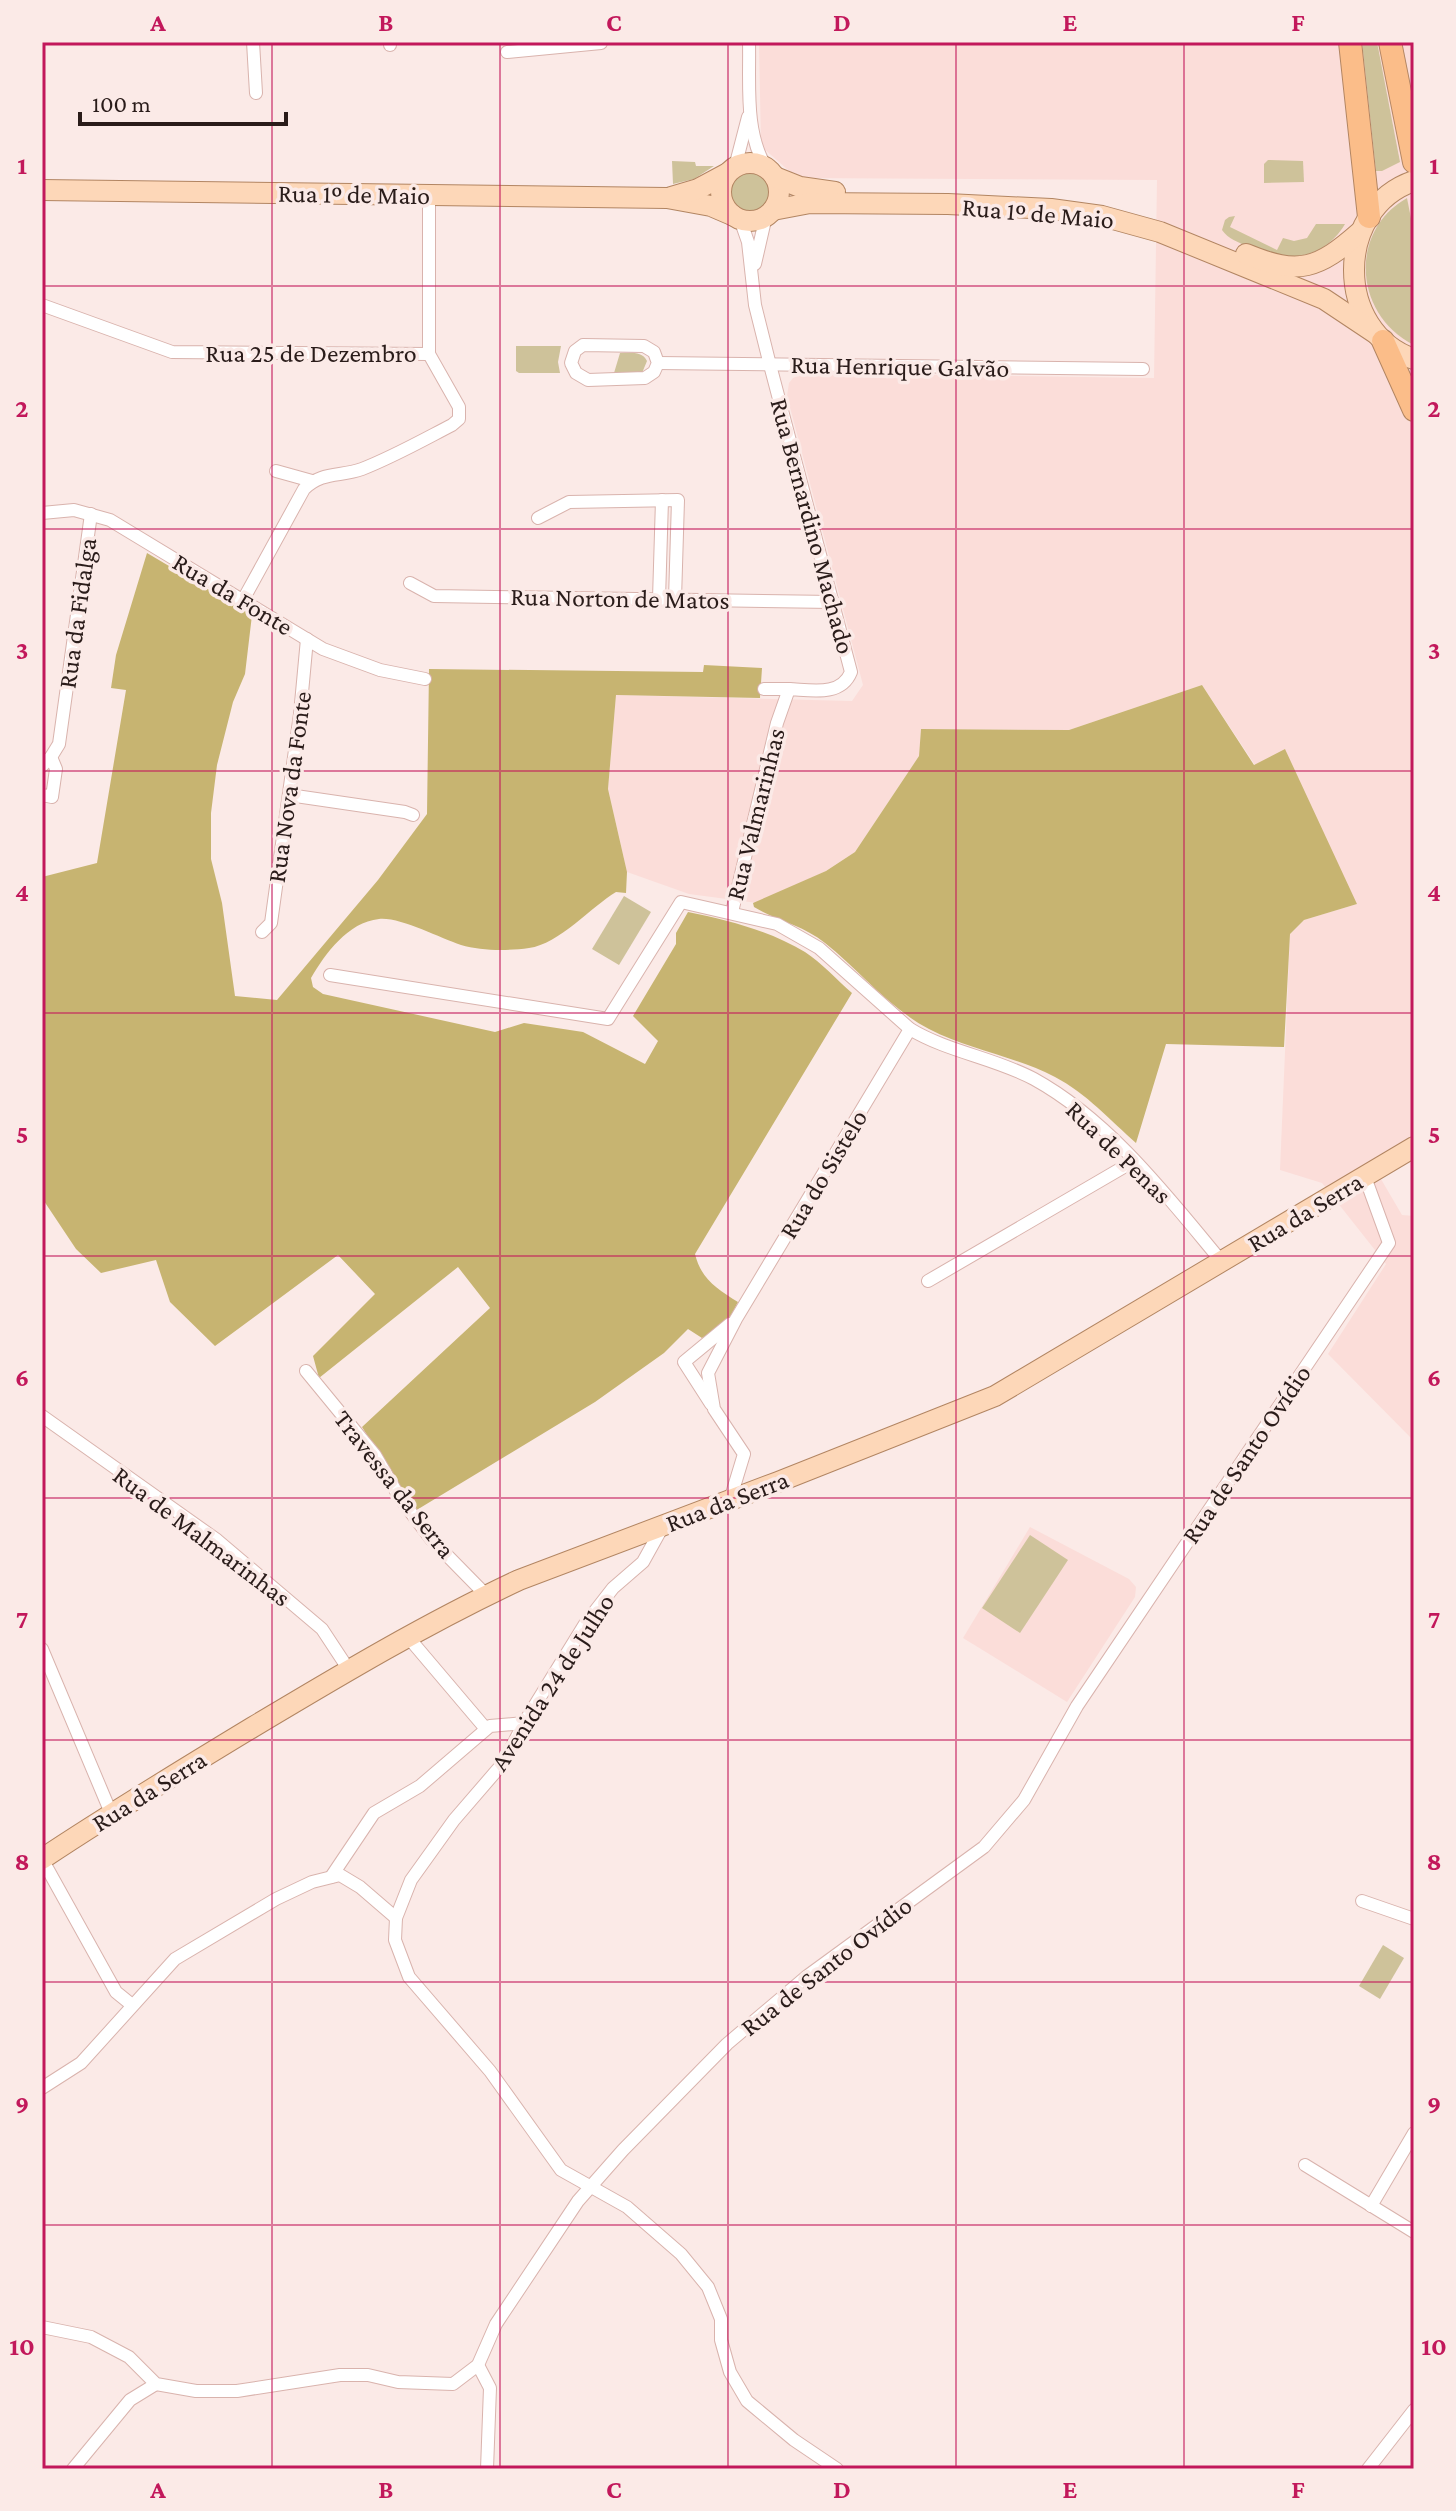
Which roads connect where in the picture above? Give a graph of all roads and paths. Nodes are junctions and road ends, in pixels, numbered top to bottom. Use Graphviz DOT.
graph roads {
  1 [pos="253,42"];
  2 [pos="749,42"];
  3 [pos="1350,42"];
  4 [pos="1390,42"];
  5 [pos="601,43"];
  6 [pos="526,46"];
  7 [pos="507,52"];
  8 [pos="256,93"];
  9 [pos="750,106"];
  10 [pos="1414,162"];
  11 [pos="730,171"];
  12 [pos="771,173"];
  13 [pos="1414,181"];
  14 [pos="42,190"];
  15 [pos="429,195"];
  16 [pos="667,198"];
  17 [pos="769,213"];
  18 [pos="736,217"];
  19 [pos="1365,224"];
  20 [pos="752,275"];
  21 [pos="42,305"];
  22 [pos="1379,337"];
  23 [pos="429,354"];
  24 [pos="1414,359"];
  25 [pos="658,363"];
  26 [pos="770,365"];
  27 [pos="1143,369"];
  28 [pos="1414,410"];
  29 [pos="276,471"];
  30 [pos="312,481"];
  31 [pos="662,500"];
  32 [pos="42,513"];
  33 [pos="91,514"];
  34 [pos="538,518"];
  35 [pos="410,583"];
  36 [pos="659,599"];
  37 [pos="675,599"];
  38 [pos="243,600"];
  39 [pos="833,602"];
  40 [pos="307,639"];
  41 [pos="425,679"];
  42 [pos="764,689"];
  43 [pos="789,689"];
  44 [pos="47,762"];
  45 [pos="42,795"];
  46 [pos="289,795"];
  47 [pos="413,815"];
  48 [pos="732,912"];
  49 [pos="262,932"];
  50 [pos="330,975"];
  51 [pos="910,1029"];
  52 [pos="1414,1147"];
  53 [pos="1134,1161"];
  54 [pos="1365,1177"];
  55 [pos="1222,1262"];
  56 [pos="928,1281"];
  57 [pos="736,1319"];
  58 [pos="306,1371"];
  59 [pos="714,1409"];
  60 [pos="42,1416"];
  61 [pos="730,1500"];
  62 [pos="663,1526"];
  63 [pos="486,1595"];
  64 [pos="408,1637"];
  65 [pos="42,1649"];
  66 [pos="349,1670"];
  67 [pos="524,1723"];
  68 [pos="486,1729"];
  69 [pos="111,1813"];
  70 [pos="42,1859"];
  71 [pos="331,1877"];
  72 [pos="1362,1901"];
  73 [pos="396,1918"];
  74 [pos="1414,1919"];
  75 [pos="132,2005"];
  76 [pos="42,2088"];
  77 [pos="1414,2133"];
  78 [pos="1305,2165"];
  79 [pos="590,2186"];
  80 [pos="1371,2206"];
  81 [pos="1414,2232"];
  82 [pos="42,2327"];
  83 [pos="478,2365"];
  84 [pos="156,2384"];
  85 [pos="1414,2410"];
  86 [pos="73,2469"];
  87 [pos="487,2469"];
  88 [pos="837,2469"];
  89 [pos="1368,2469"];
  1 -- 8 [label="street"];
  2 -- 9 [label="street"];
  3 -- 19 [label="highway"];
  4 -- 10 [label="highway"];
  5 -- 6 [label="street"];
  6 -- 7 [label="street"];
  9 -- 11 [label="street"];
  9 -- 12 [label="street"];
  11 -- 12 [label="main road"];
  11 -- 16 [label="main road, Rua 1º de Maio"];
  11 -- 18 [label="main road"];
  12 -- 17 [label="main road"];
  12 -- 19 [label="main road, Rua 1º de Maio"];
  13 -- 19 [label="main road, Rua 1º de Maio"];
  14 -- 15 [label="main road, Rua 1º de Maio"];
  15 -- 16 [label="main road, Rua 1º de Maio"];
  15 -- 23 [label="street, Rua 25 de Dezembro"];
  16 -- 18 [label="main road, Rua 1º de Maio"];
  17 -- 18 [label="main road"];
  17 -- 20 [label="street, Rua Bernardino Machado"];
  17 -- 22 [label="main road, Rua 1º de Maio"];
  18 -- 20 [label="street, Rua Bernardino Machado"];
  19 -- 22 [label="main road"];
  20 -- 26 [label="street, Rua Bernardino Machado"];
  21 -- 23 [label="street, Rua 25 de Dezembro"];
  22 -- 24 [label="main road, Rua 1º de Maio"];
  22 -- 28 [label="highway"];
  23 -- 30 [label="street"];
  25 -- 25 [label="street"];
  25 -- 26 [label="street, Rua Henrique Galvão"];
  26 -- 27 [label="street, Rua Henrique Galvão"];
  26 -- 39 [label="street, Rua Bernardino Machado"];
  29 -- 30 [label="street"];
  30 -- 38 [label="street"];
  31 -- 34 [label="street"];
  31 -- 36 [label="street"];
  31 -- 37 [label="street"];
  32 -- 33 [label="street, Rua da Fonte"];
  33 -- 38 [label="street, Rua da Fonte"];
  33 -- 44 [label="street, Rua da Fidalga"];
  35 -- 36 [label="street, Rua Norton de Matos"];
  36 -- 37 [label="street, Rua Norton de Matos"];
  37 -- 39 [label="street, Rua Norton de Matos"];
  38 -- 40 [label="street, Rua da Fonte"];
  39 -- 43 [label="street, Rua Bernardino Machado"];
  40 -- 41 [label="street, Rua da Fonte"];
  40 -- 46 [label="street, Rua Nova da Fonte"];
  42 -- 43 [label="street"];
  43 -- 48 [label="street, Rua Valmarinhas"];
  44 -- 45 [label="street, Rua da Fidalga"];
  46 -- 47 [label="street"];
  46 -- 49 [label="street, Rua Nova da Fonte"];
  48 -- 50 [label="street, Rua Valmarinhas"];
  48 -- 51 [label="street, Rua de Penas"];
  51 -- 53 [label="street, Rua de Penas"];
  51 -- 57 [label="street, Rua do Sistelo"];
  52 -- 54 [label="main road, Rua da Serra"];
  53 -- 55 [label="street, Rua de Penas"];
  53 -- 56 [label="street"];
  54 -- 55 [label="main road, Rua da Serra"];
  54 -- 79 [label="street, Rua de Santo Ovídio"];
  55 -- 61 [label="main road, Rua da Serra"];
  57 -- 59 [label="street, Rua do Sistelo"];
  57 -- 59 [label="street, Rua do Sistelo"];
  58 -- 63 [label="street, Travessa da Serra"];
  59 -- 61 [label="street, Rua do Sistelo"];
  60 -- 66 [label="street, Rua de Malmarinhas"];
  61 -- 62 [label="main road, Rua da Serra"];
  62 -- 63 [label="main road, Rua da Serra"];
  62 -- 67 [label="street, Avenida 24 de Julho"];
  63 -- 64 [label="main road, Rua da Serra"];
  64 -- 66 [label="main road, Rua da Serra"];
  64 -- 68 [label="street"];
  65 -- 69 [label="street"];
  66 -- 69 [label="main road, Rua da Serra"];
  67 -- 68 [label="street"];
  67 -- 73 [label="street, Avenida 24 de Julho"];
  68 -- 71 [label="street"];
  69 -- 70 [label="main road, Rua da Serra"];
  70 -- 75 [label="street"];
  71 -- 73 [label="street"];
  71 -- 75 [label="street"];
  72 -- 74 [label="street"];
  73 -- 79 [label="street, Avenida 24 de Julho"];
  75 -- 76 [label="street"];
  77 -- 80 [label="street"];
  78 -- 80 [label="street"];
  79 -- 83 [label="street, Rua de Santo Ovídio"];
  79 -- 88 [label="street, Avenida 24 de Julho"];
  80 -- 81 [label="street"];
  82 -- 84 [label="street"];
  83 -- 84 [label="street"];
  83 -- 87 [label="street"];
  84 -- 86 [label="street"];
  85 -- 89 [label="street"];
}
